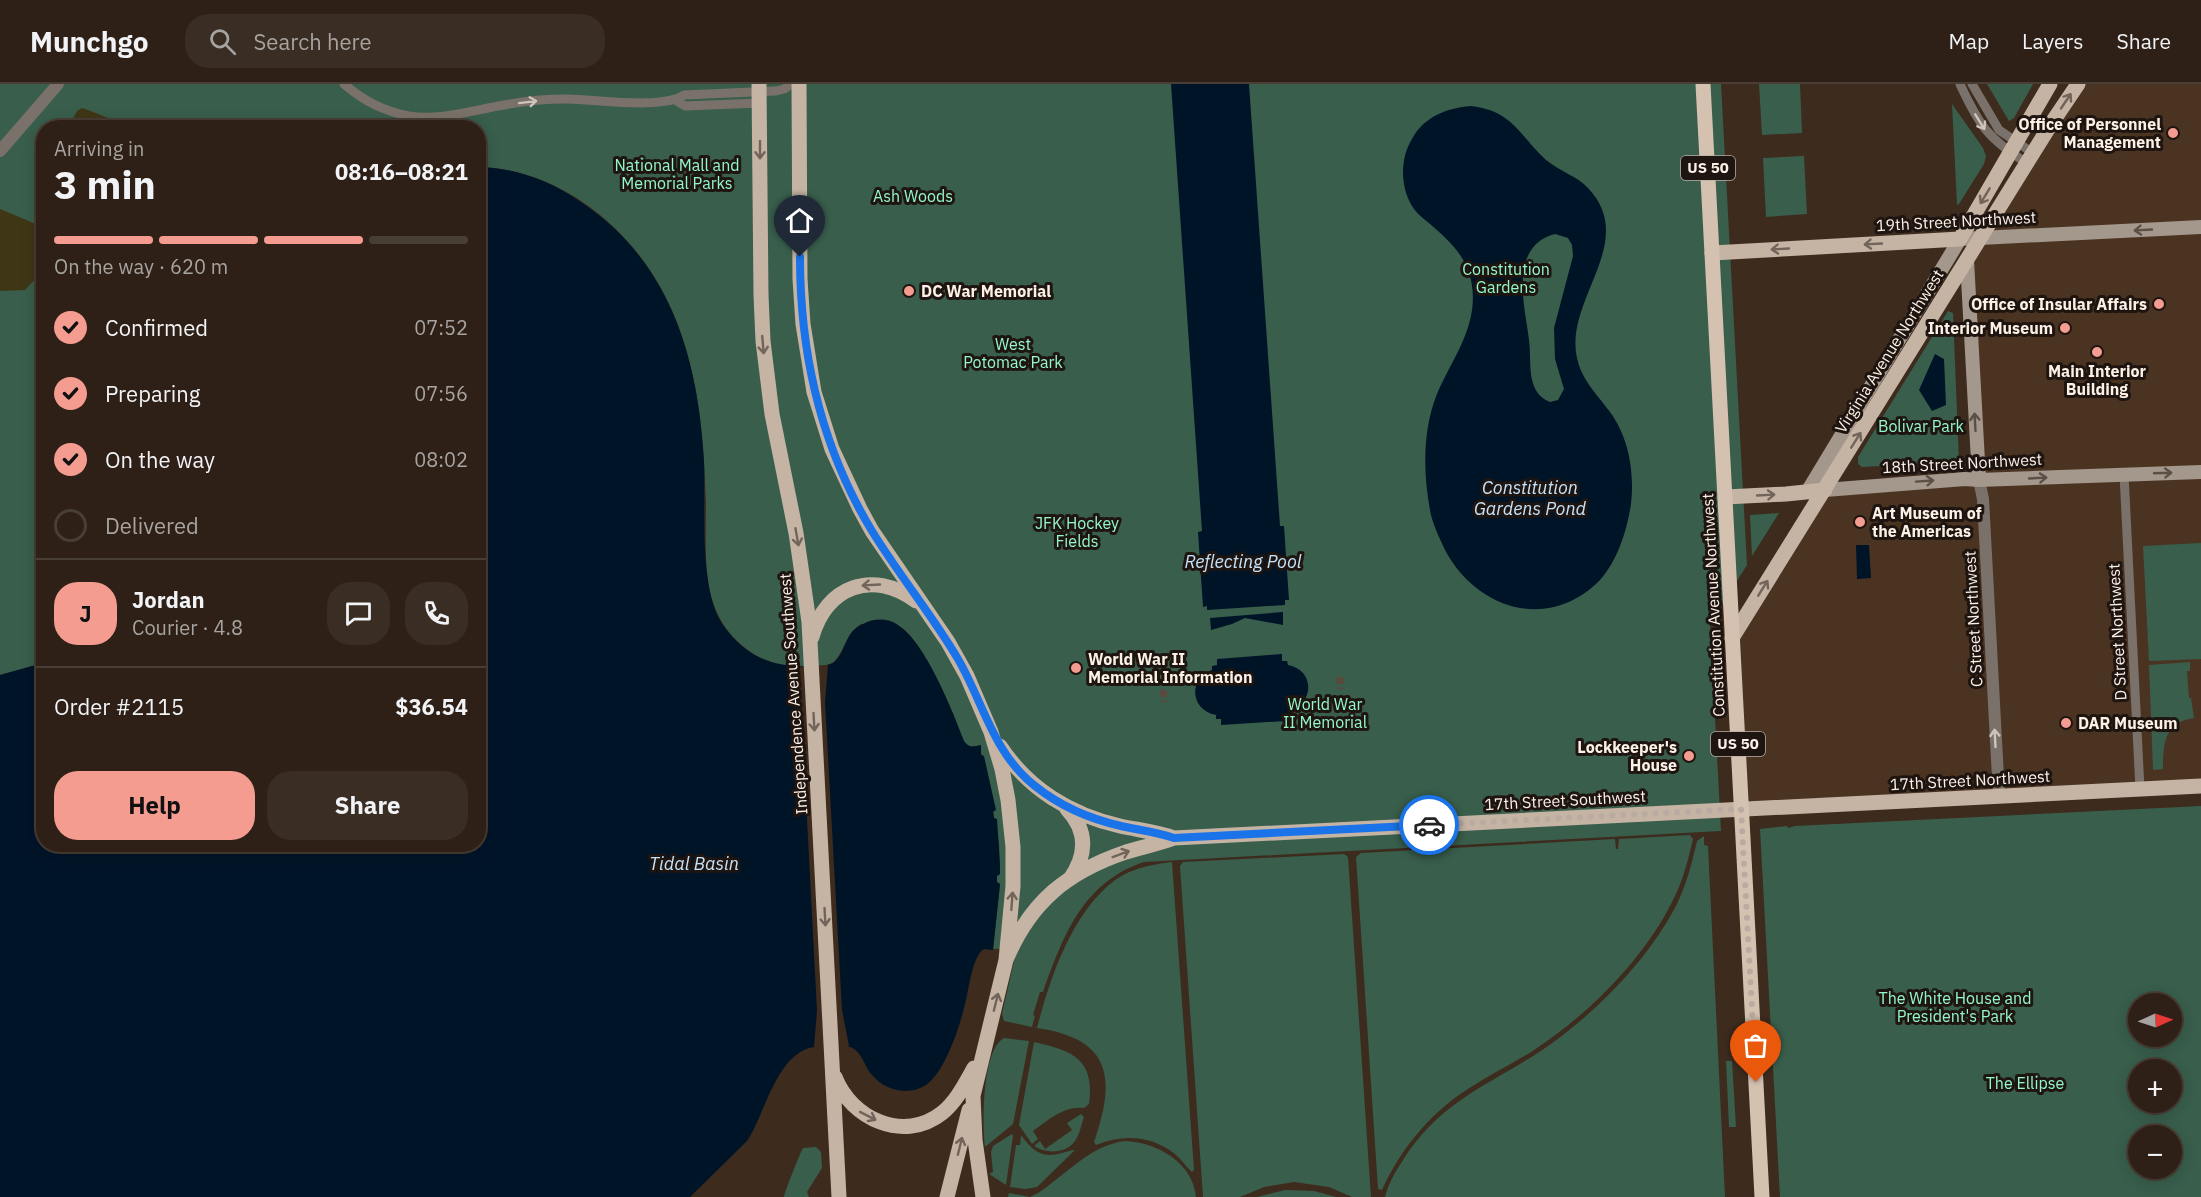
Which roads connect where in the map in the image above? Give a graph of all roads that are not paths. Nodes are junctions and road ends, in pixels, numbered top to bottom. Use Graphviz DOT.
graph roads {
  1 [pos="58,84"];
  2 [pos="344,84"];
  3 [pos="791,84"];
  4 [pos="798,84"];
  5 [pos="1703,84"];
  6 [pos="1960,84"];
  7 [pos="1972,84"];
  8 [pos="2050,84"];
  9 [pos="2078,84"];
  10 [pos="760,93"];
  11 [pos="2013,147"];
  12 [pos="0,151"];
  13 [pos="2030,158"];
  14 [pos="2201,227"];
  15 [pos="1981,238"];
  16 [pos="1960,239"];
  17 [pos="1712,253"];
  18 [pos="1966,260"];
  19 [pos="2201,472"];
  20 [pos="2124,474"];
  21 [pos="1979,480"];
  22 [pos="1825,490"];
  23 [pos="1807,492"];
  24 [pos="1725,497"];
  25 [pos="923,606"];
  26 [pos="1732,638"];
  27 [pos="810,645"];
  28 [pos="991,732"];
  29 [pos="2201,786"];
  30 [pos="2140,789"];
  31 [pos="1999,796"];
  32 [pos="1064,805"];
  33 [pos="1741,809"];
  34 [pos="1174,838"];
  35 [pos="1070,879"];
  36 [pos="1006,960"];
  37 [pos="986,1046"];
  38 [pos="833,1072"];
  39 [pos="973,1096"];
  40 [pos="839,1197"];
  41 [pos="947,1197"];
  42 [pos="983,1197"];
  43 [pos="1762,1197"];
  1 -- 12 [label="street"];
  2 -- 10 [label="street, one-way"];
  3 -- 10 [label="street"];
  4 -- 25 [label="main road"];
  5 -- 17 [label="highway, Constitution Avenue Northwest / US 50"];
  6 -- 11 [label="street, one-way"];
  7 -- 11 [label="street"];
  8 -- 11 [label="main road, Virginia Avenue Northwest"];
  13 -- 9 [label="main road, Virginia Avenue Northwest, one-way"];
  10 -- 27 [label="main road, Independence Avenue Southwest, one-way"];
  11 -- 13 [label="street"];
  11 -- 16 [label="main road, Virginia Avenue Northwest, one-way"];
  13 -- 15 [label="main road, Virginia Avenue Northwest"];
  14 -- 15 [label="main road, 19th Street Northwest, one-way"];
  15 -- 16 [label="main road, 19th Street Northwest"];
  15 -- 18 [label="main road, Virginia Avenue Northwest"];
  16 -- 17 [label="main road, 19th Street Northwest, one-way"];
  16 -- 23 [label="main road, Virginia Avenue Northwest"];
  17 -- 24 [label="highway, Constitution Avenue Northwest / US 50"];
  21 -- 18 [label="main road, C Street Northwest, one-way"];
  22 -- 18 [label="main road, Virginia Avenue Northwest, one-way"];
  20 -- 19 [label="main road, 18th Street Northwest, one-way"];
  21 -- 20 [label="main road, 18th Street Northwest, one-way"];
  20 -- 30 [label="street, D Street Northwest"];
  22 -- 21 [label="main road, 18th Street Northwest, one-way"];
  31 -- 21 [label="street, C Street Northwest, one-way"];
  22 -- 23 [label="main road, 18th Street Northwest"];
  26 -- 22 [label="main road, Virginia Avenue Northwest, one-way"];
  24 -- 23 [label="main road, 18th Street Northwest, one-way"];
  24 -- 26 [label="highway, Constitution Avenue Northwest / US 50"];
  25 -- 27 [label="main road, one-way"];
  25 -- 28 [label="main road"];
  26 -- 33 [label="highway, Constitution Avenue Northwest / US 50"];
  27 -- 38 [label="main road, Independence Avenue Southwest, one-way"];
  28 -- 32 [label="main road, 17th Street Southwest"];
  36 -- 28 [label="main road, one-way"];
  29 -- 30 [label="main road, 17th Street Northwest"];
  30 -- 31 [label="main road, 17th Street Northwest"];
  31 -- 33 [label="main road, 17th Street Northwest"];
  32 -- 34 [label="main road, 17th Street Southwest"];
  32 -- 35 [label="main road"];
  33 -- 34 [label="main road, 17th Street Southwest"];
  33 -- 43 [label="highway, Constitution Avenue Northwest / US 50"];
  35 -- 34 [label="main road, 17th Street Southwest, one-way"];
  35 -- 36 [label="main road, 17th Street Southwest"];
  37 -- 36 [label="main road, one-way"];
  38 -- 37 [label="main road, one-way"];
  37 -- 39 [label="main road"];
  38 -- 40 [label="main road, Independence Avenue Southwest"];
  41 -- 39 [label="main road, one-way"];
  39 -- 42 [label="main road"];
}
